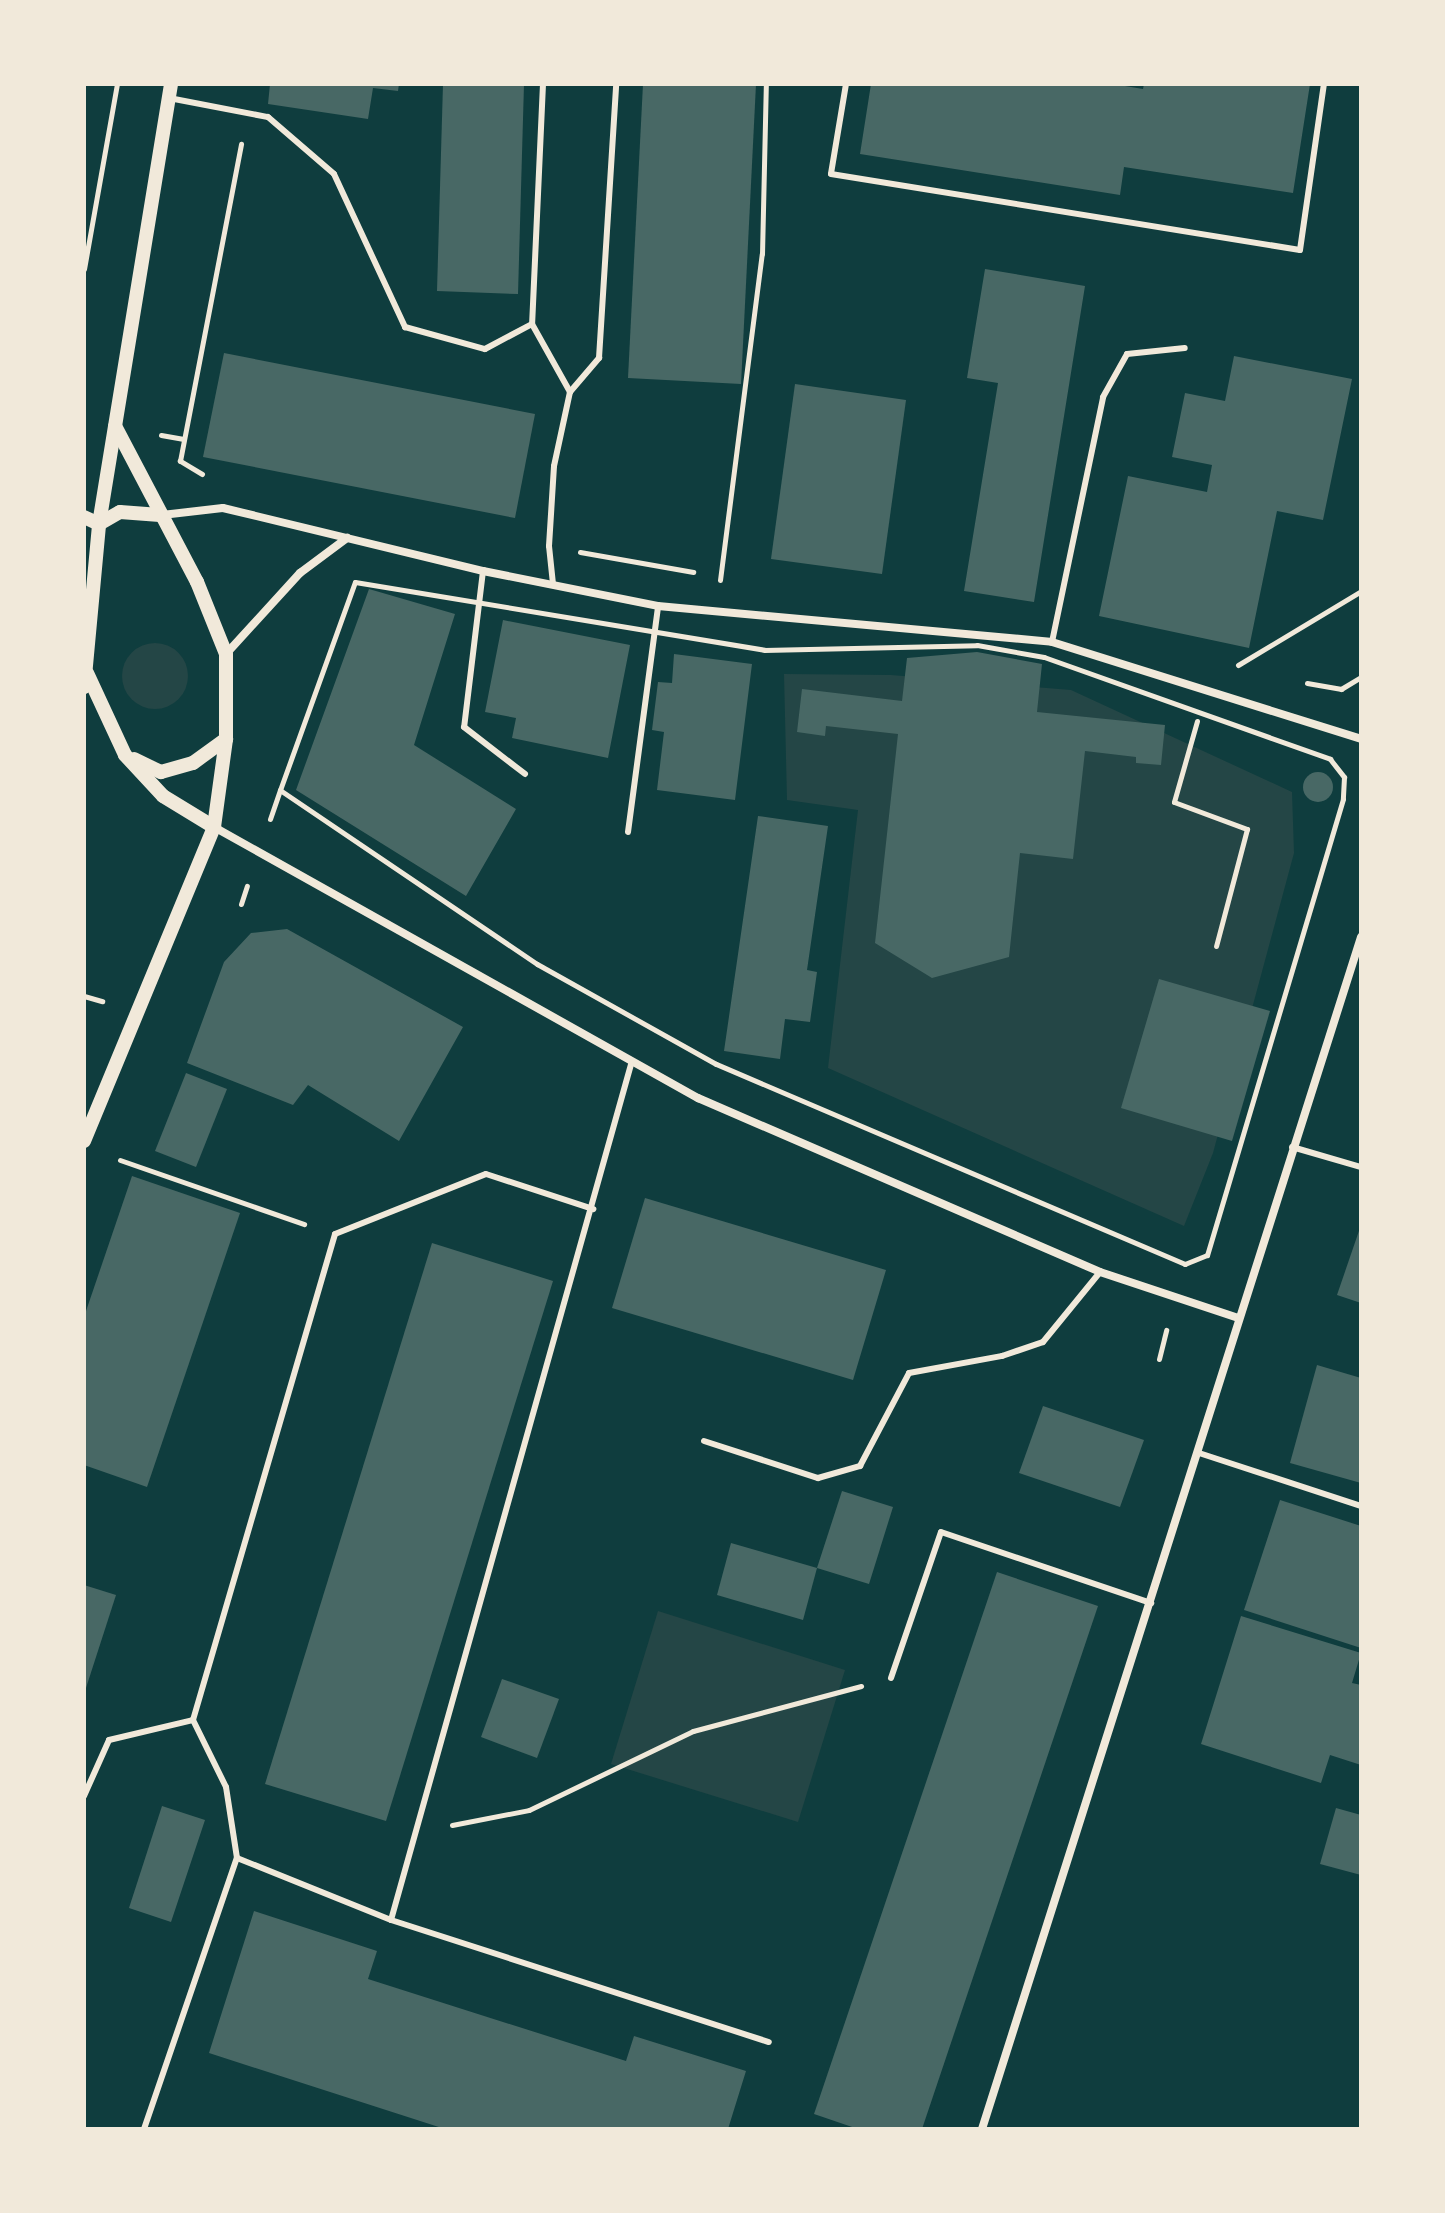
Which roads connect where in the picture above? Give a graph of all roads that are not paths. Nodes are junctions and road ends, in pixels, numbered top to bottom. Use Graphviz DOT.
graph roads {
  1 [pos="543,84"];
  2 [pos="616,84"];
  3 [pos="846,84"];
  4 [pos="1324,84"];
  5 [pos="170,91"];
  6 [pos="532,324"];
  7 [pos="1185,348"];
  8 [pos="570,392"];
  9 [pos="115,426"];
  10 [pos="160,515"];
  11 [pos="84,517"];
  12 [pos="99,524"];
  13 [pos="347,538"];
  14 [pos="483,571"];
  15 [pos="553,584"];
  16 [pos="658,606"];
  17 [pos="1052,642"];
  18 [pos="226,654"];
  19 [pos="85,670"];
  20 [pos="84,687"];
  21 [pos="226,739"];
  22 [pos="1361,739"];
  23 [pos="125,755"];
  24 [pos="525,774"];
  25 [pos="214,827"];
  26 [pos="628,832"];
  27 [pos="1361,937"];
  28 [pos="632,1061"];
  29 [pos="84,1141"];
  30 [pos="1292,1147"];
  31 [pos="1361,1167"];
  32 [pos="593,1209"];
  33 [pos="1100,1272"];
  34 [pos="1238,1318"];
  35 [pos="704,1441"];
  36 [pos="1199,1453"];
  37 [pos="1361,1506"];
  38 [pos="1151,1603"];
  39 [pos="891,1678"];
  40 [pos="193,1720"];
  41 [pos="84,1796"];
  42 [pos="237,1858"];
  43 [pos="391,1920"];
  44 [pos="769,2042"];
  45 [pos="144,2129"];
  46 [pos="982,2129"];
  1 -- 6 [label="lane"];
  2 -- 8 [label="lane"];
  3 -- 4 [label="lane"];
  5 -- 6 [label="lane"];
  5 -- 9 [label="street"];
  6 -- 8 [label="lane"];
  7 -- 17 [label="lane"];
  8 -- 15 [label="lane"];
  9 -- 10 [label="street"];
  9 -- 12 [label="street"];
  10 -- 12 [label="street"];
  10 -- 13 [label="street"];
  10 -- 18 [label="street"];
  11 -- 12 [label="street"];
  12 -- 19 [label="street"];
  13 -- 14 [label="street"];
  13 -- 18 [label="street"];
  14 -- 15 [label="street"];
  14 -- 24 [label="lane"];
  15 -- 16 [label="street"];
  16 -- 17 [label="street"];
  16 -- 26 [label="lane"];
  17 -- 22 [label="street"];
  18 -- 21 [label="street"];
  19 -- 20 [label="street"];
  19 -- 23 [label="street"];
  21 -- 23 [label="street"];
  21 -- 25 [label="street"];
  23 -- 25 [label="street"];
  25 -- 28 [label="street"];
  25 -- 29 [label="street"];
  27 -- 30 [label="street"];
  28 -- 32 [label="lane"];
  28 -- 33 [label="street"];
  30 -- 31 [label="lane"];
  30 -- 34 [label="street"];
  32 -- 40 [label="lane"];
  32 -- 43 [label="lane"];
  33 -- 34 [label="street"];
  33 -- 35 [label="lane"];
  34 -- 36 [label="street"];
  36 -- 37 [label="lane"];
  36 -- 38 [label="street"];
  38 -- 39 [label="lane"];
  38 -- 46 [label="street"];
  40 -- 41 [label="lane"];
  40 -- 42 [label="lane"];
  42 -- 43 [label="lane"];
  42 -- 45 [label="lane"];
  43 -- 44 [label="lane"];
}
